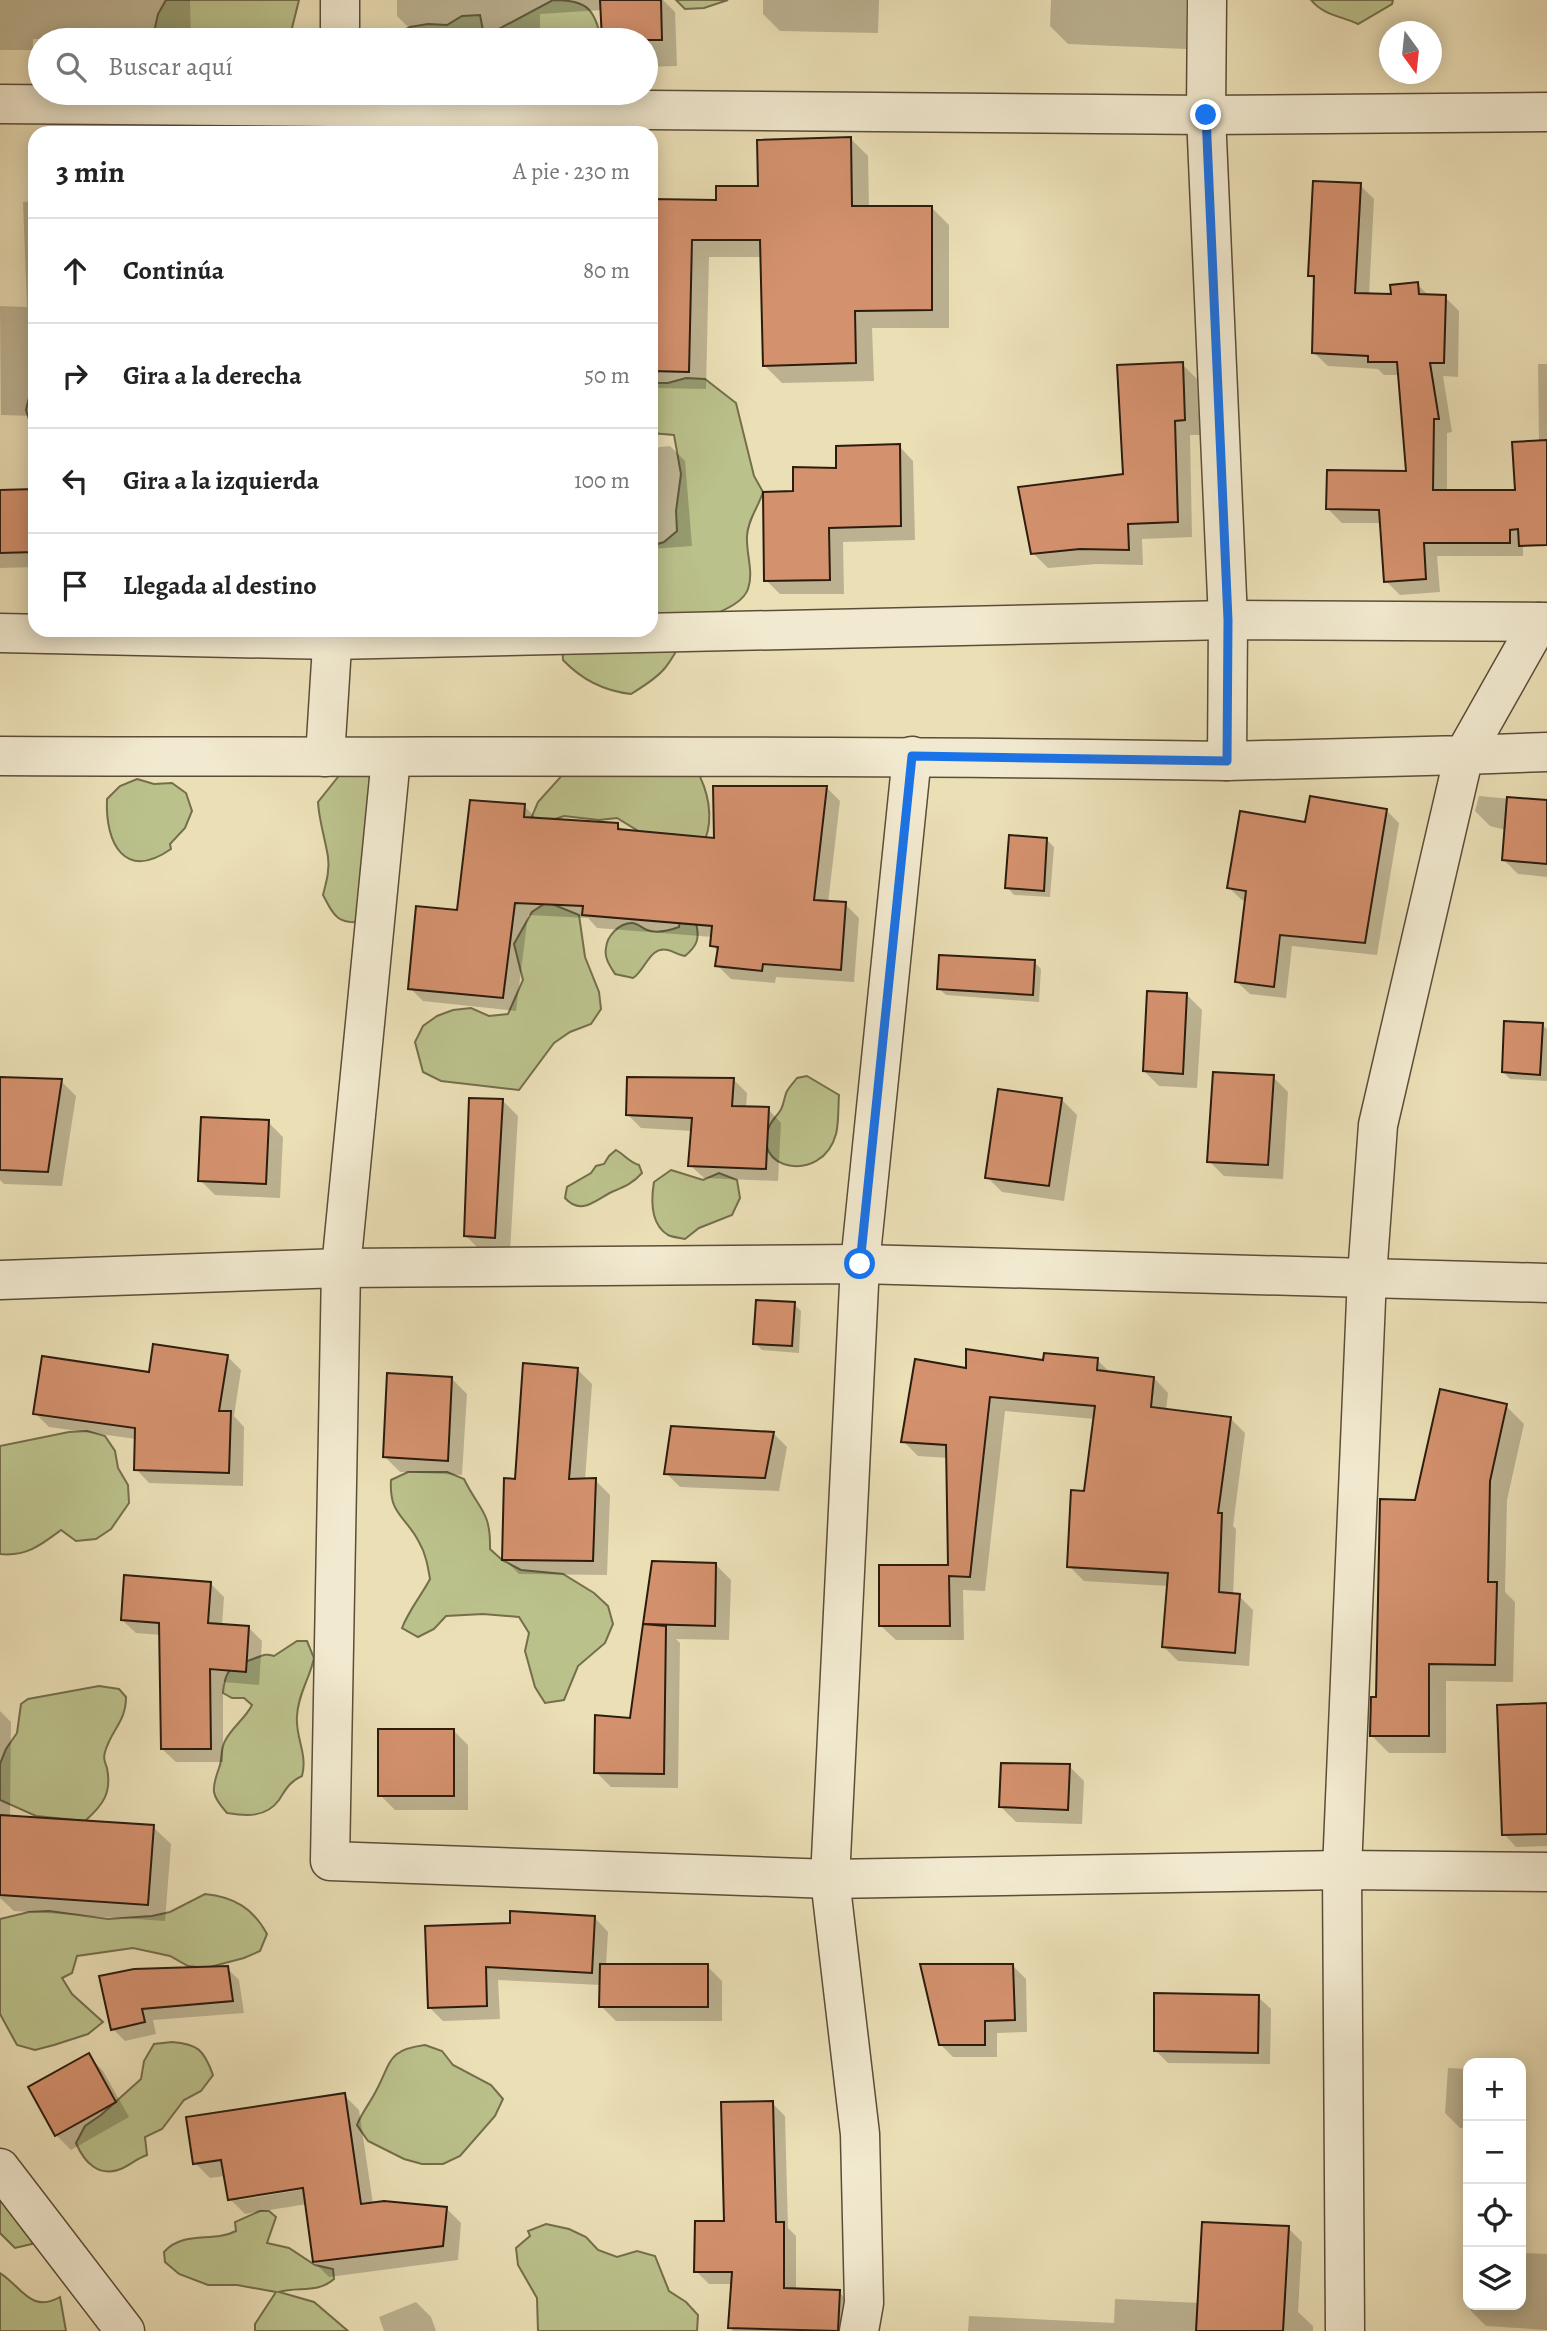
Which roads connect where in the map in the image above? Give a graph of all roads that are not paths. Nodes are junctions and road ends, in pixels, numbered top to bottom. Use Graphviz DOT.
graph roads {
  1 [pos="340,0"];
  2 [pos="1207,0"];
  3 [pos="340,28"];
  4 [pos="0,104"];
  5 [pos="28,105"];
  6 [pos="48,105"];
  7 [pos="339,111"];
  8 [pos="1547,112"];
  9 [pos="1206,115"];
  10 [pos="1228,620"];
  11 [pos="1543,622"];
  12 [pos="658,630"];
  13 [pos="0,633"];
  14 [pos="28,633"];
  15 [pos="333,637"];
  16 [pos="1547,752"];
  17 [pos="1464,755"];
  18 [pos="0,756"];
  19 [pos="912,756"];
  20 [pos="325,757"];
  21 [pos="391,758"];
  22 [pos="1227,761"];
  23 [pos="860,1264"];
  24 [pos="341,1268"];
  25 [pos="1367,1276"];
  26 [pos="0,1280"];
  27 [pos="1547,1283"];
  28 [pos="1342,1870"];
  29 [pos="1547,1872"];
  30 [pos="830,1879"];
  31 [pos="0,2168"];
  32 [pos="125,2331"];
  33 [pos="859,2331"];
  34 [pos="1345,2331"];
  1 -- 3 [label="street"];
  2 -- 9 [label="street"];
  4 -- 5 [label="street"];
  6 -- 7 [label="street"];
  7 -- 9 [label="street"];
  8 -- 9 [label="street"];
  9 -- 10 [label="street"];
  10 -- 11 [label="street"];
  10 -- 12 [label="street"];
  10 -- 22 [label="street"];
  11 -- 17 [label="street"];
  13 -- 14 [label="street"];
  15 -- 20 [label="street"];
  16 -- 17 [label="street"];
  17 -- 22 [label="street"];
  17 -- 25 [label="street"];
  18 -- 20 [label="street"];
  19 -- 21 [label="street"];
  19 -- 22 [label="street"];
  19 -- 23 [label="street"];
  20 -- 21 [label="street"];
  21 -- 24 [label="street"];
  23 -- 24 [label="street"];
  23 -- 25 [label="street"];
  23 -- 30 [label="street"];
  24 -- 26 [label="street"];
  24 -- 30 [label="street"];
  25 -- 27 [label="street"];
  25 -- 28 [label="street"];
  28 -- 29 [label="street"];
  28 -- 30 [label="street"];
  28 -- 34 [label="street"];
  30 -- 33 [label="street"];
  31 -- 32 [label="street"];
}
